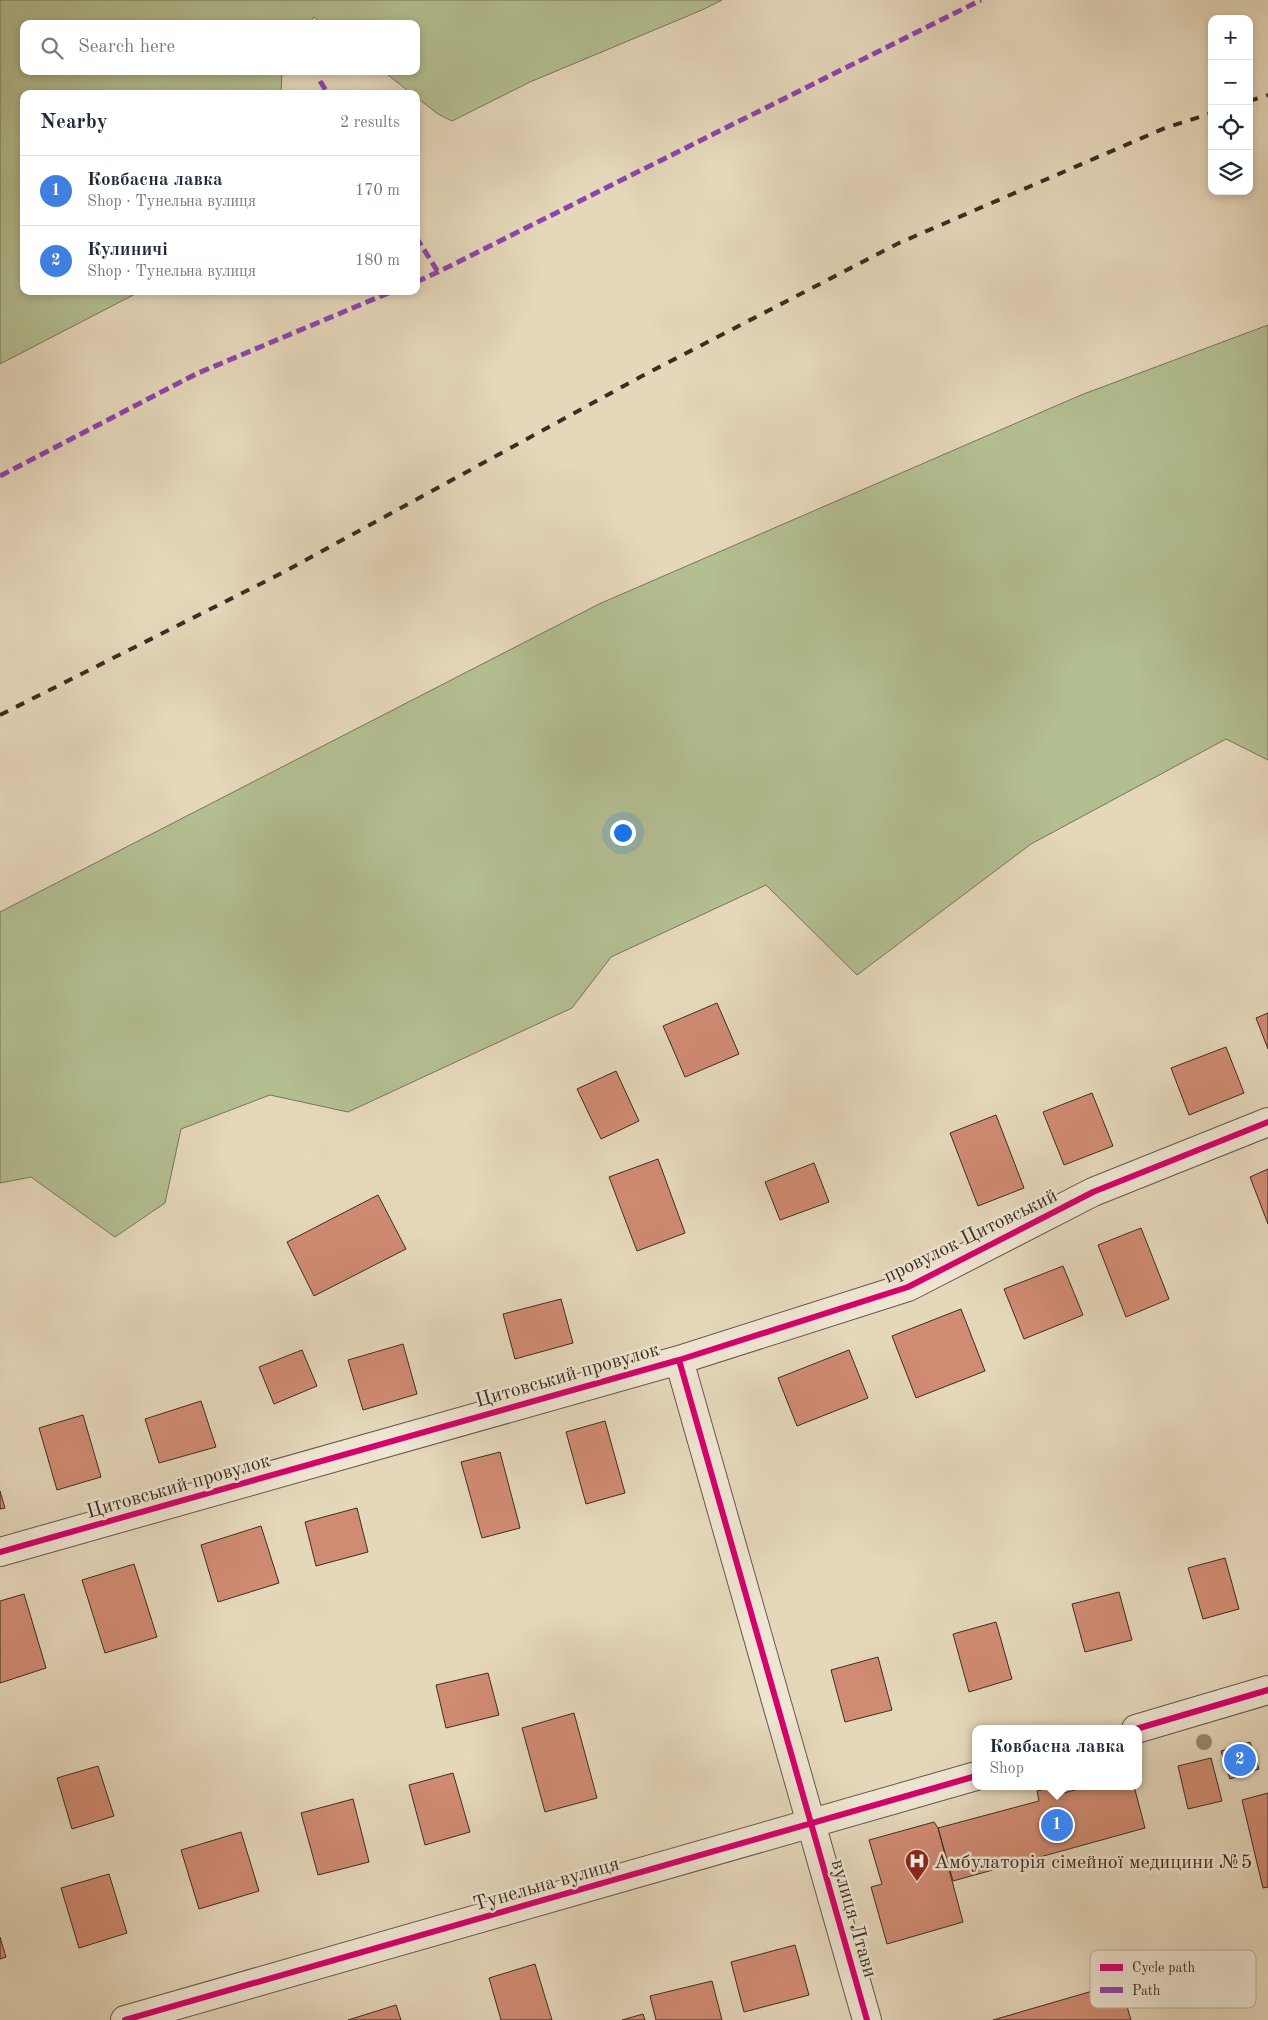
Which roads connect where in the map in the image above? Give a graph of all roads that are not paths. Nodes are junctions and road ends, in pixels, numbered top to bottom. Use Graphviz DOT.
graph roads {
  1 [pos="1268,1122"];
  2 [pos="679,1360"];
  3 [pos="0,1552"];
  4 [pos="1268,1690"];
  5 [pos="1142,1727"];
  6 [pos="972,1777"];
  7 [pos="811,1824"];
  8 [pos="125,2020"];
  9 [pos="867,2020"];
  1 -- 2 [label="street, провулок Цитовський"];
  2 -- 3 [label="street, Цитовський провулок"];
  2 -- 7 [label="street, Цитовський провулок"];
  4 -- 5 [label="street"];
  6 -- 7 [label="street, Тунельна вулиця"];
  7 -- 8 [label="street, Тунельна вулиця"];
  7 -- 9 [label="street, вулиця Лтави"];
}
